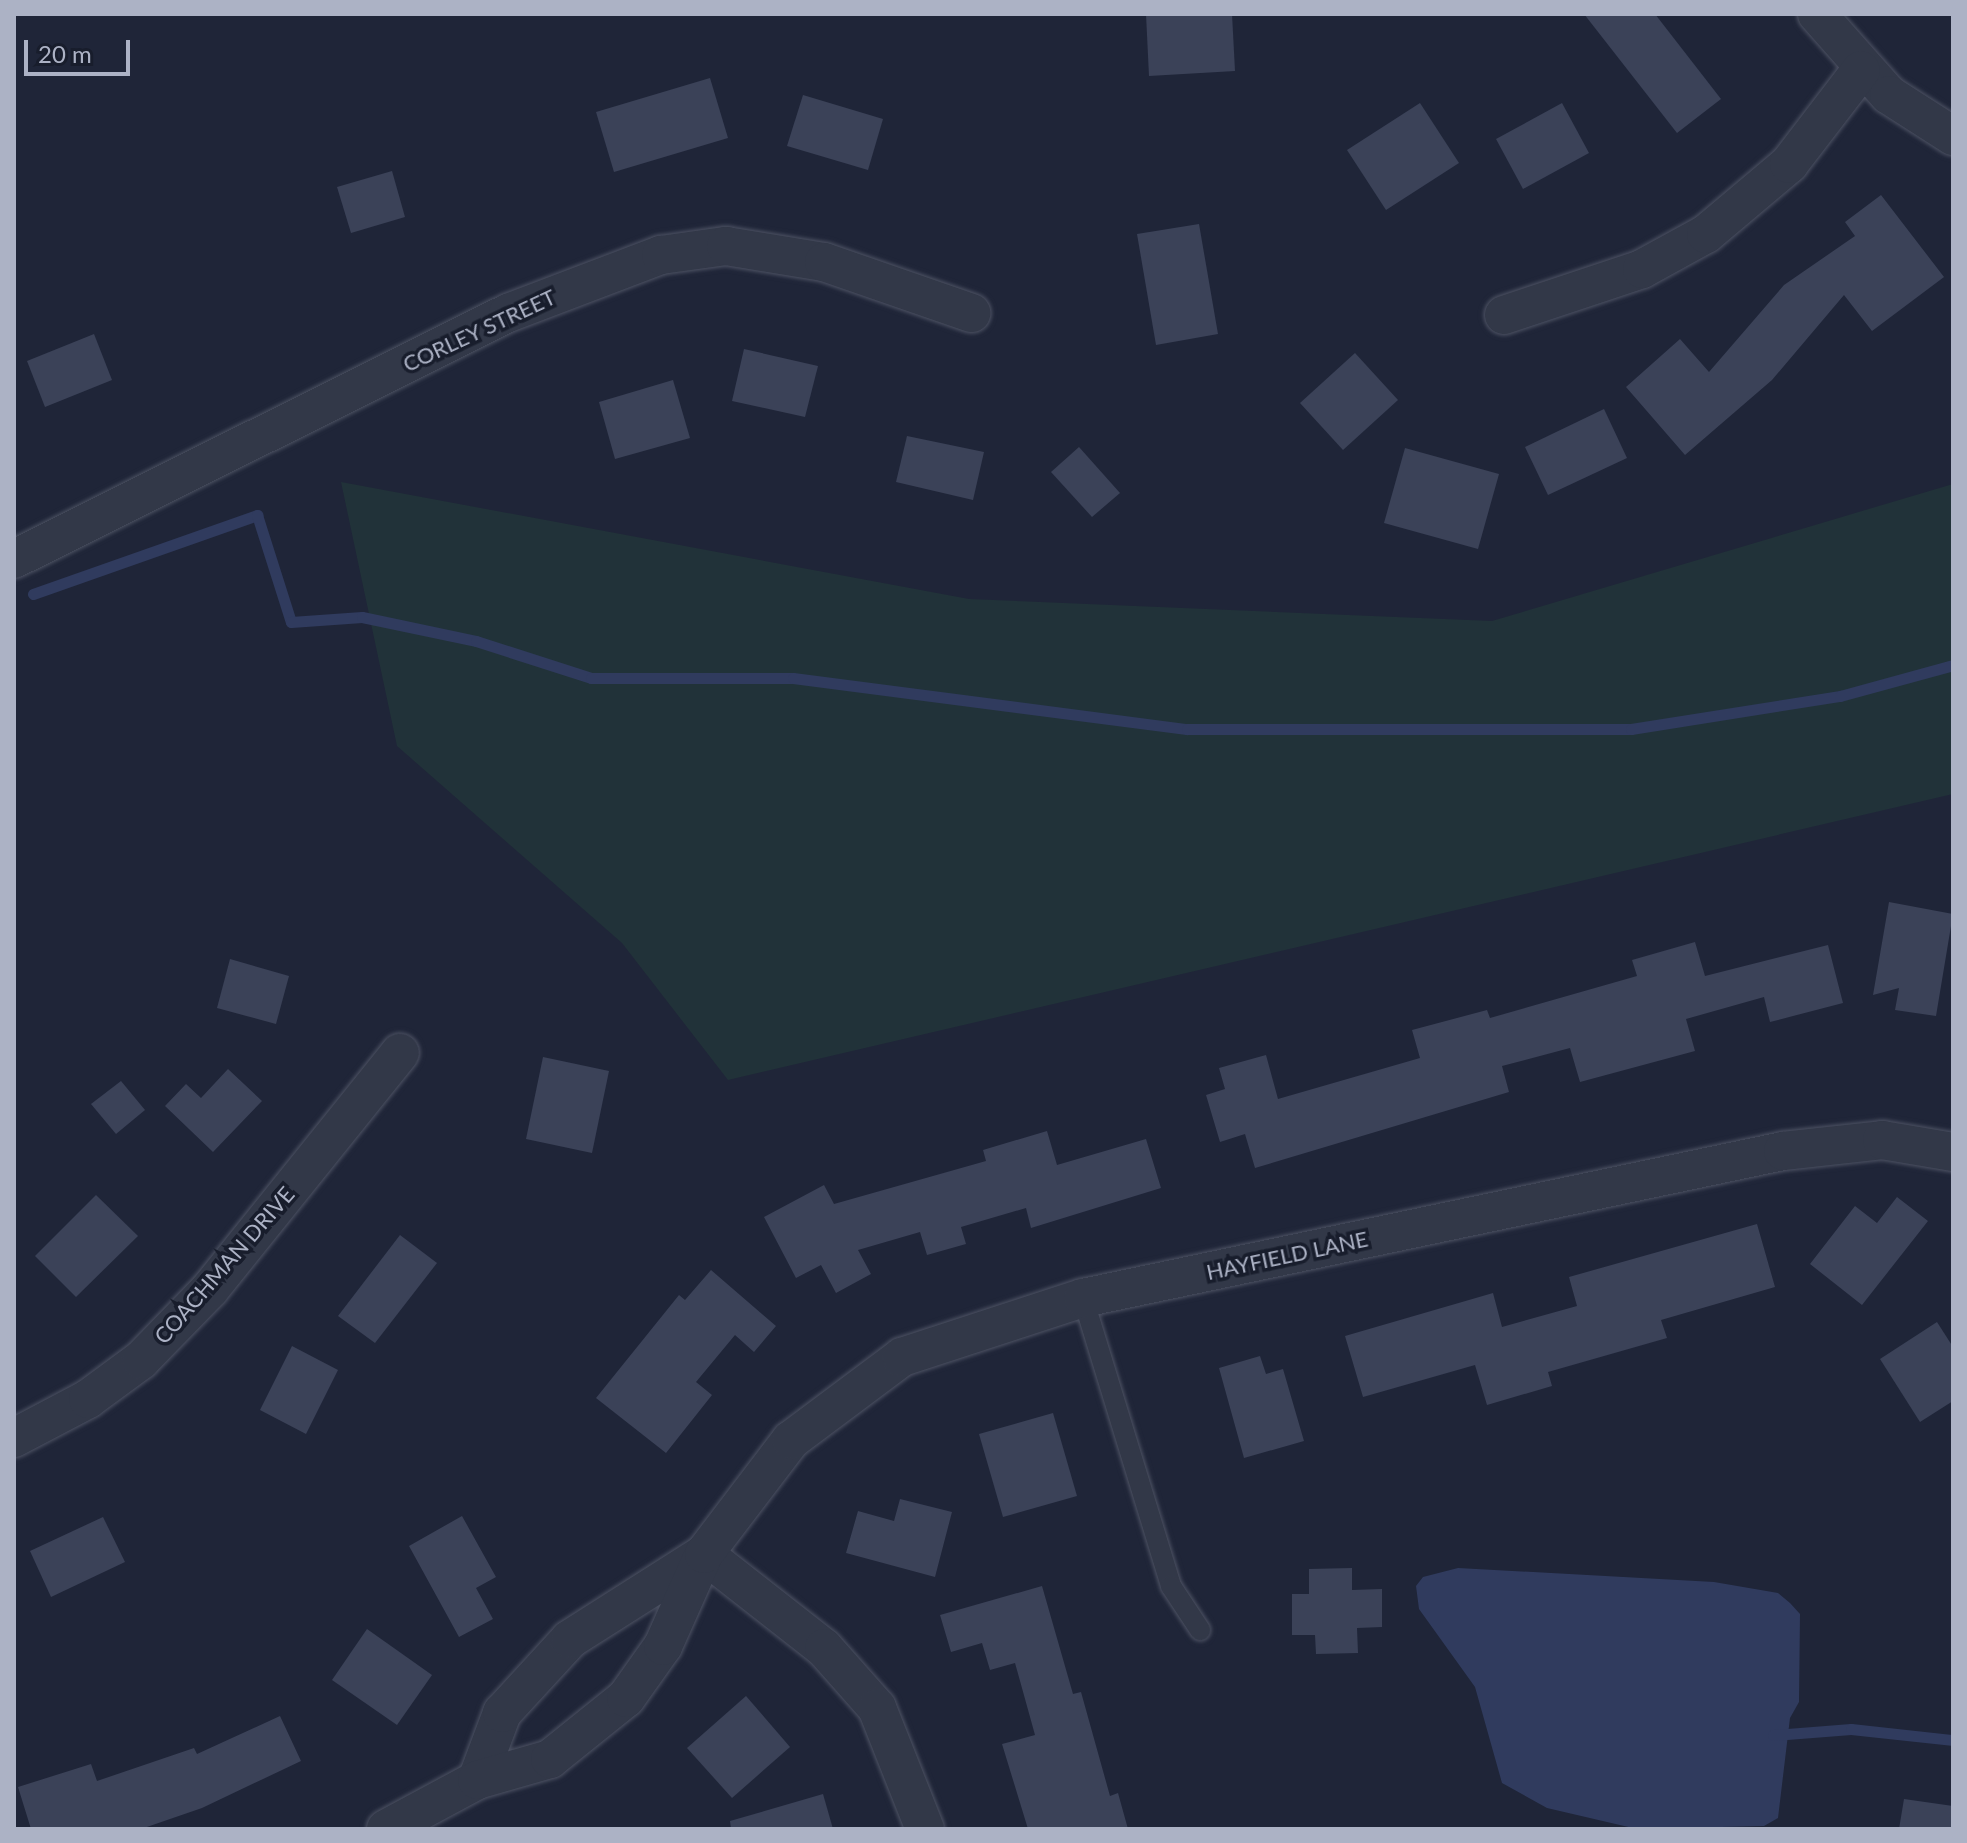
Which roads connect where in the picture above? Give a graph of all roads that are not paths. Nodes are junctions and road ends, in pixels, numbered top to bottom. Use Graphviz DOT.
graph roads {
  1 [pos="1817,14"];
  2 [pos="1861,70"];
  3 [pos="1953,136"];
  4 [pos="971,313"];
  5 [pos="1504,315"];
  6 [pos="14,559"];
  7 [pos="400,1053"];
  8 [pos="1953,1152"];
  9 [pos="1083,1298"];
  10 [pos="14,1438"];
  11 [pos="704,1554"];
  12 [pos="1200,1630"];
  13 [pos="477,1780"];
  14 [pos="386,1829"];
  15 [pos="925,1829"];
  1 -- 2 [label="street"];
  2 -- 3 [label="street"];
  2 -- 5 [label="street"];
  4 -- 6 [label="street, CORLEY STREET"];
  7 -- 10 [label="street, COACHMAN DRIVE"];
  8 -- 9 [label="street, HAYFIELD LANE"];
  9 -- 11 [label="street, HAYFIELD LANE"];
  9 -- 12 [label="lane"];
  11 -- 13 [label="street, HAYFIELD LANE"];
  11 -- 13 [label="street, HAYFIELD LANE"];
  11 -- 15 [label="street"];
  13 -- 14 [label="street, HAYFIELD LANE"];
}
